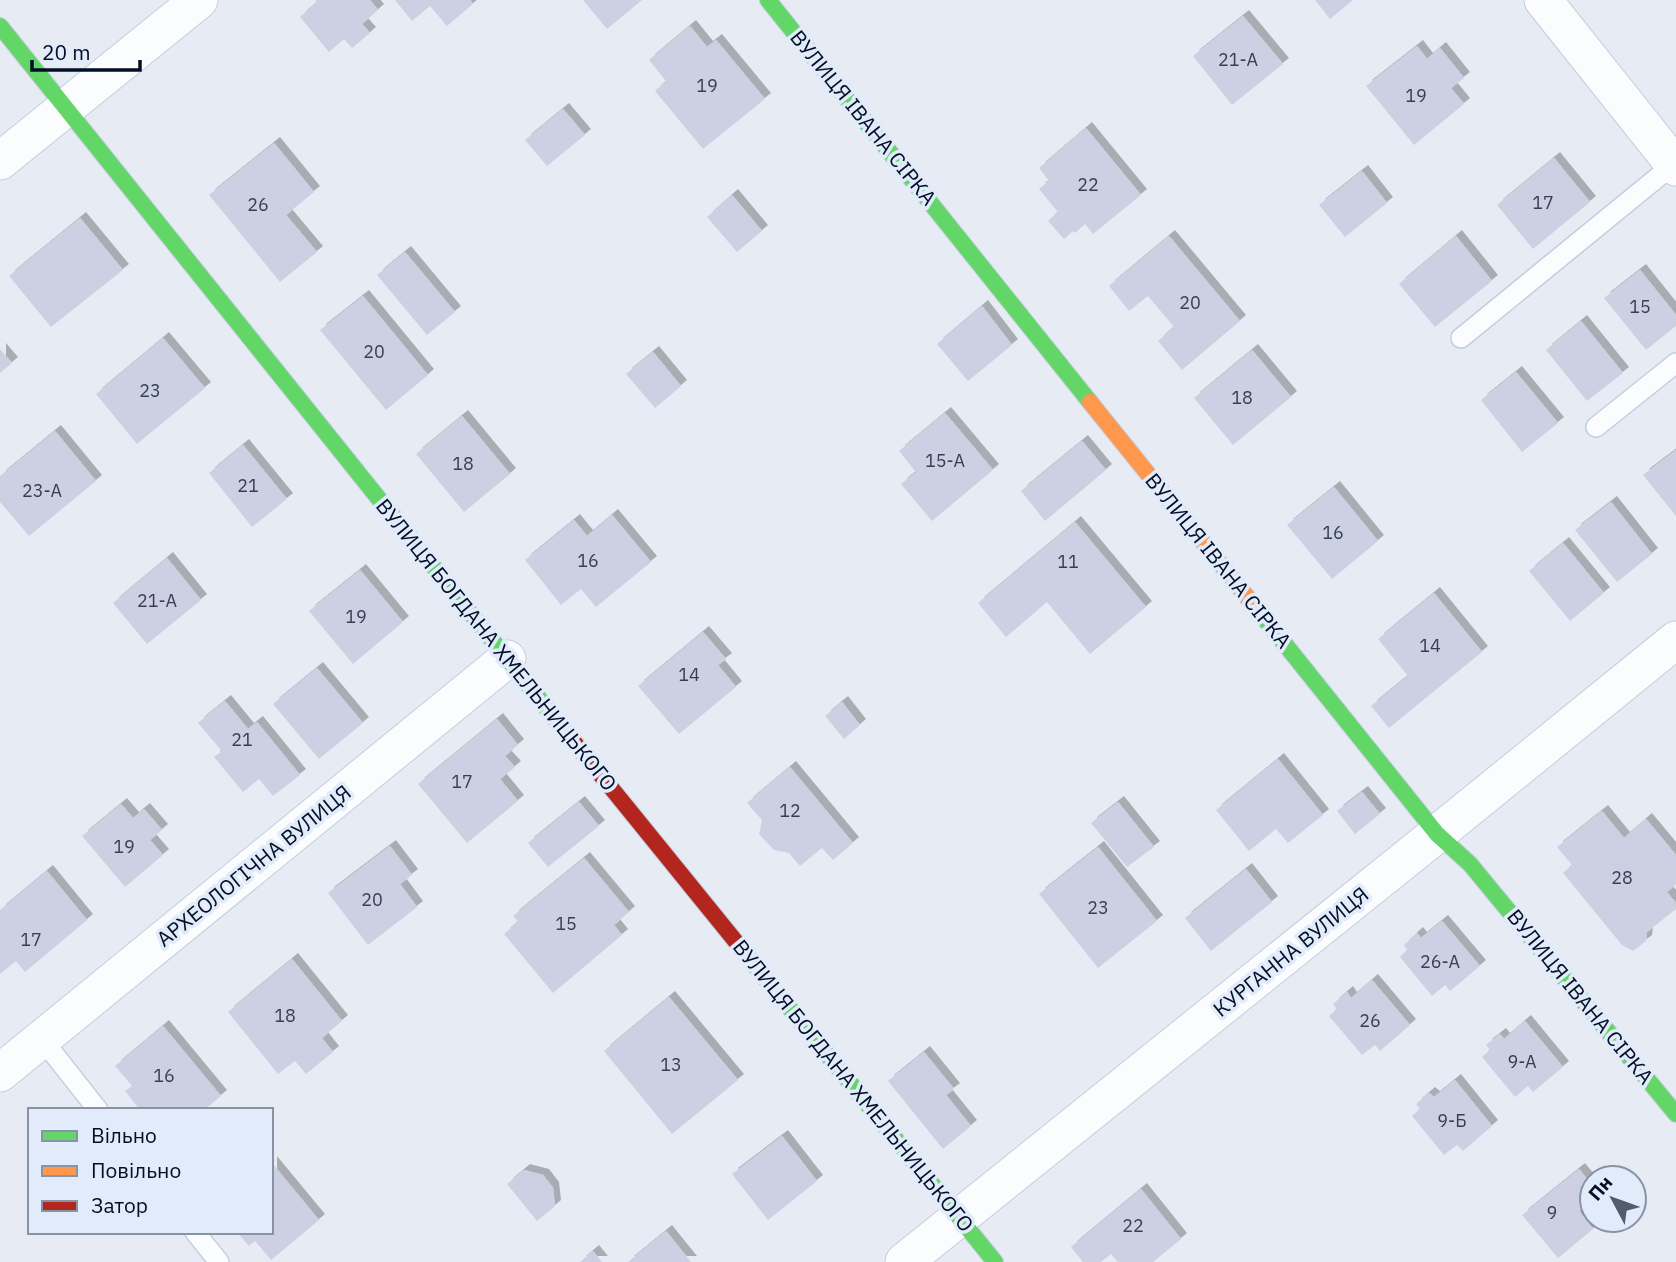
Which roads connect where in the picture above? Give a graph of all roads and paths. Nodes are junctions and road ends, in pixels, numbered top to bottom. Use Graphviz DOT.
graph roads {
  1 [pos="200,0"];
  2 [pos="768,0"];
  3 [pos="1543,0"];
  4 [pos="0,26"];
  5 [pos="65,107"];
  6 [pos="0,160"];
  7 [pos="1675,166"];
  8 [pos="1461,338"];
  9 [pos="1676,363"];
  10 [pos="1596,427"];
  11 [pos="1676,640"];
  12 [pos="507,659"];
  13 [pos="1437,834"];
  14 [pos="42,1039"];
  15 [pos="0,1073"];
  16 [pos="96,1108"];
  17 [pos="1676,1114"];
  18 [pos="959,1217"];
  19 [pos="197,1234"];
  20 [pos="219,1262"];
  21 [pos="904,1262"];
  22 [pos="995,1262"];
  1 -- 5 [label="street"];
  2 -- 13 [label="street, ВУЛИЦЯ ІВАНА СІРКА"];
  3 -- 7 [label="street"];
  4 -- 5 [label="street, ВУЛИЦЯ БОГДАНА ХМЕЛЬНИЦЬКОГО"];
  5 -- 6 [label="street"];
  5 -- 12 [label="street, ВУЛИЦЯ БОГДАНА ХМЕЛЬНИЦЬКОГО"];
  7 -- 8 [label="lane"];
  9 -- 10 [label="lane"];
  11 -- 13 [label="street, КУРГАННА ВУЛИЦЯ"];
  12 -- 14 [label="street, АРХЕОЛОГІЧНА ВУЛИЦЯ"];
  12 -- 18 [label="street, ВУЛИЦЯ БОГДАНА ХМЕЛЬНИЦЬКОГО"];
  13 -- 17 [label="street, ВУЛИЦЯ ІВАНА СІРКА"];
  13 -- 18 [label="street, КУРГАННА ВУЛИЦЯ"];
  14 -- 15 [label="street, АРХЕОЛОГІЧНА ВУЛИЦЯ"];
  14 -- 16 [label="lane"];
  18 -- 21 [label="street, КУРГАННА ВУЛИЦЯ"];
  18 -- 22 [label="street, ВУЛИЦЯ БОГДАНА ХМЕЛЬНИЦЬКОГО"];
  19 -- 20 [label="lane"];
}
